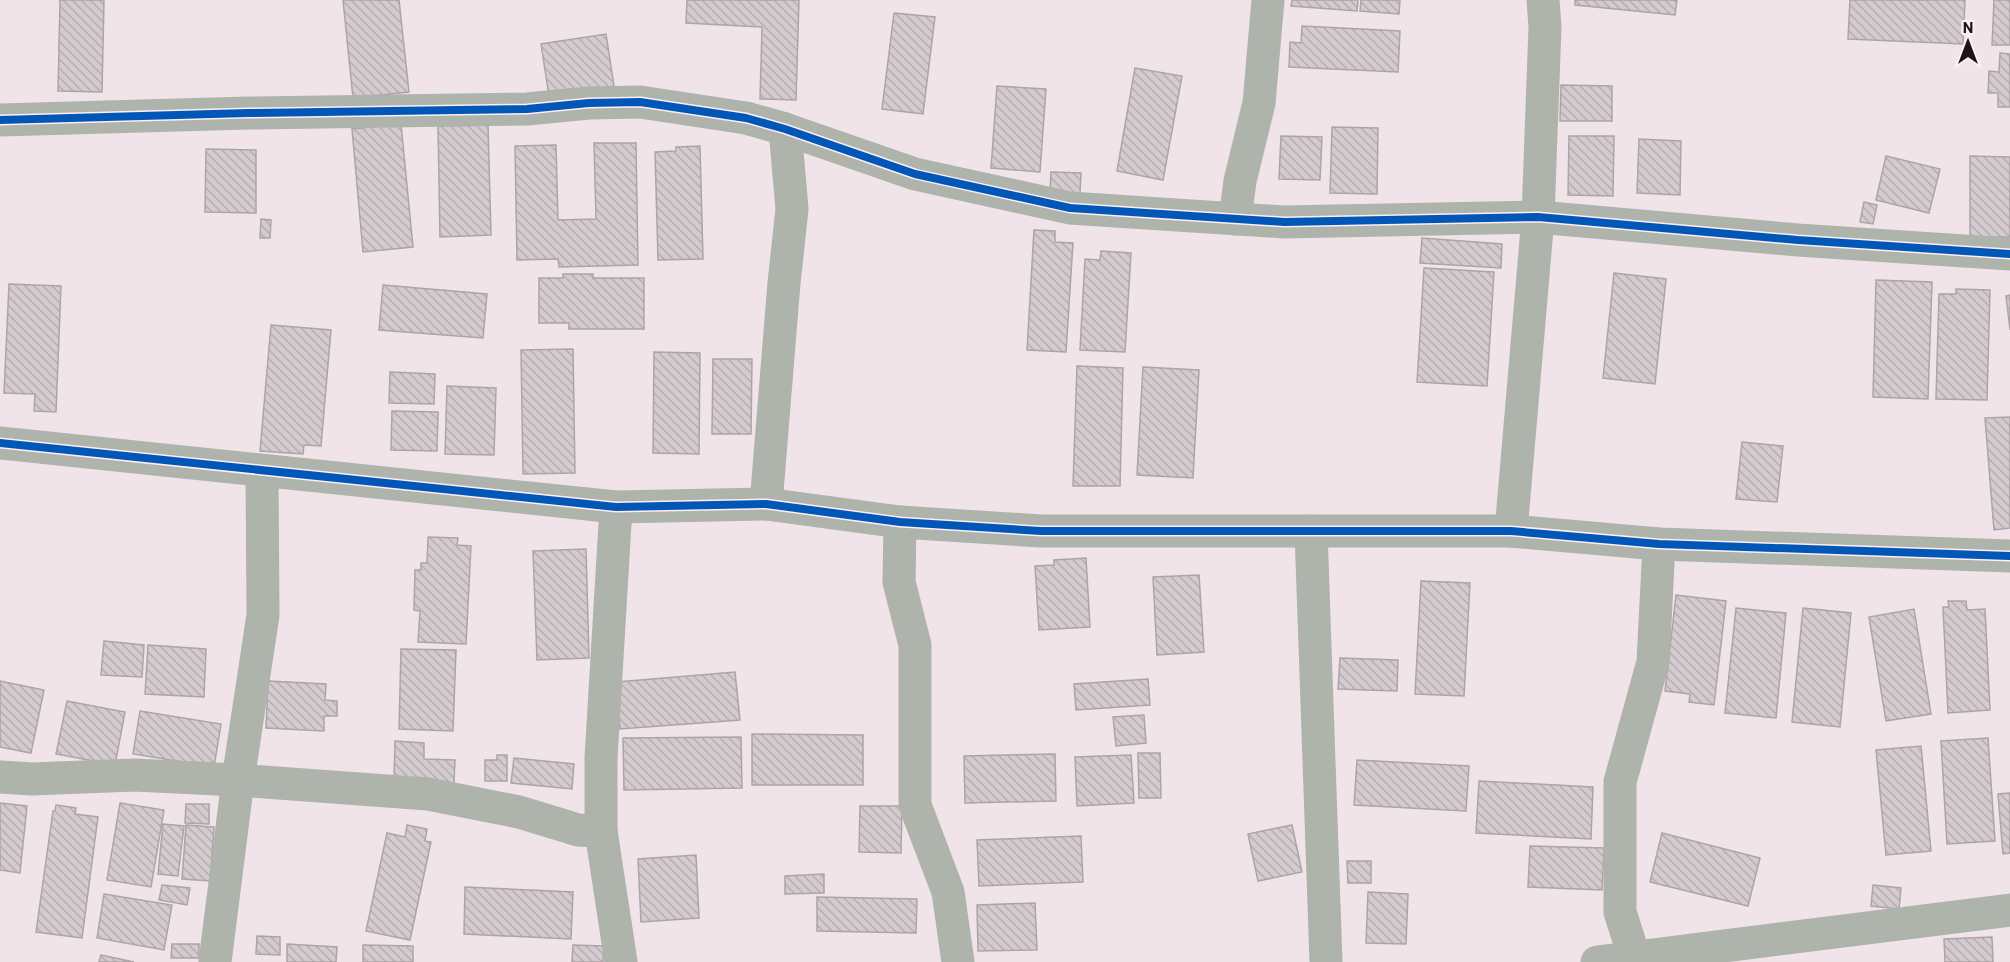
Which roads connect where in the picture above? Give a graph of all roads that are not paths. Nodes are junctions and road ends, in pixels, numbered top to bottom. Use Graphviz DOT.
graph roads {
  1 [pos="1268,0"];
  2 [pos="1543,0"];
  3 [pos="0,120"];
  4 [pos="785,129"];
  5 [pos="1538,217"];
  6 [pos="1235,219"];
  7 [pos="2010,254"];
  8 [pos="0,443"];
  9 [pos="262,471"];
  10 [pos="766,504"];
  11 [pos="616,507"];
  12 [pos="900,522"];
  13 [pos="1311,531"];
  14 [pos="1511,531"];
  15 [pos="1659,544"];
  16 [pos="2010,556"];
  17 [pos="0,777"];
  18 [pos="238,780"];
  19 [pos="601,831"];
  20 [pos="2010,910"];
  21 [pos="1634,956"];
  22 [pos="215,962"];
  23 [pos="621,962"];
  24 [pos="958,962"];
  25 [pos="1326,962"];
  26 [pos="1597,962"];
  1 -- 6 [label="street"];
  2 -- 5 [label="street"];
  3 -- 4 [label="street"];
  4 -- 6 [label="street"];
  4 -- 10 [label="street"];
  5 -- 6 [label="street"];
  5 -- 7 [label="street"];
  5 -- 14 [label="street"];
  8 -- 9 [label="street"];
  9 -- 11 [label="street"];
  9 -- 18 [label="street"];
  10 -- 11 [label="street"];
  10 -- 12 [label="street"];
  11 -- 19 [label="street"];
  12 -- 13 [label="street"];
  12 -- 24 [label="street"];
  13 -- 14 [label="street"];
  13 -- 25 [label="street"];
  14 -- 15 [label="street"];
  15 -- 16 [label="street"];
  15 -- 21 [label="street"];
  17 -- 18 [label="street"];
  18 -- 19 [label="street"];
  18 -- 22 [label="street"];
  19 -- 23 [label="street"];
  20 -- 21 [label="street"];
  21 -- 26 [label="street"];
}
